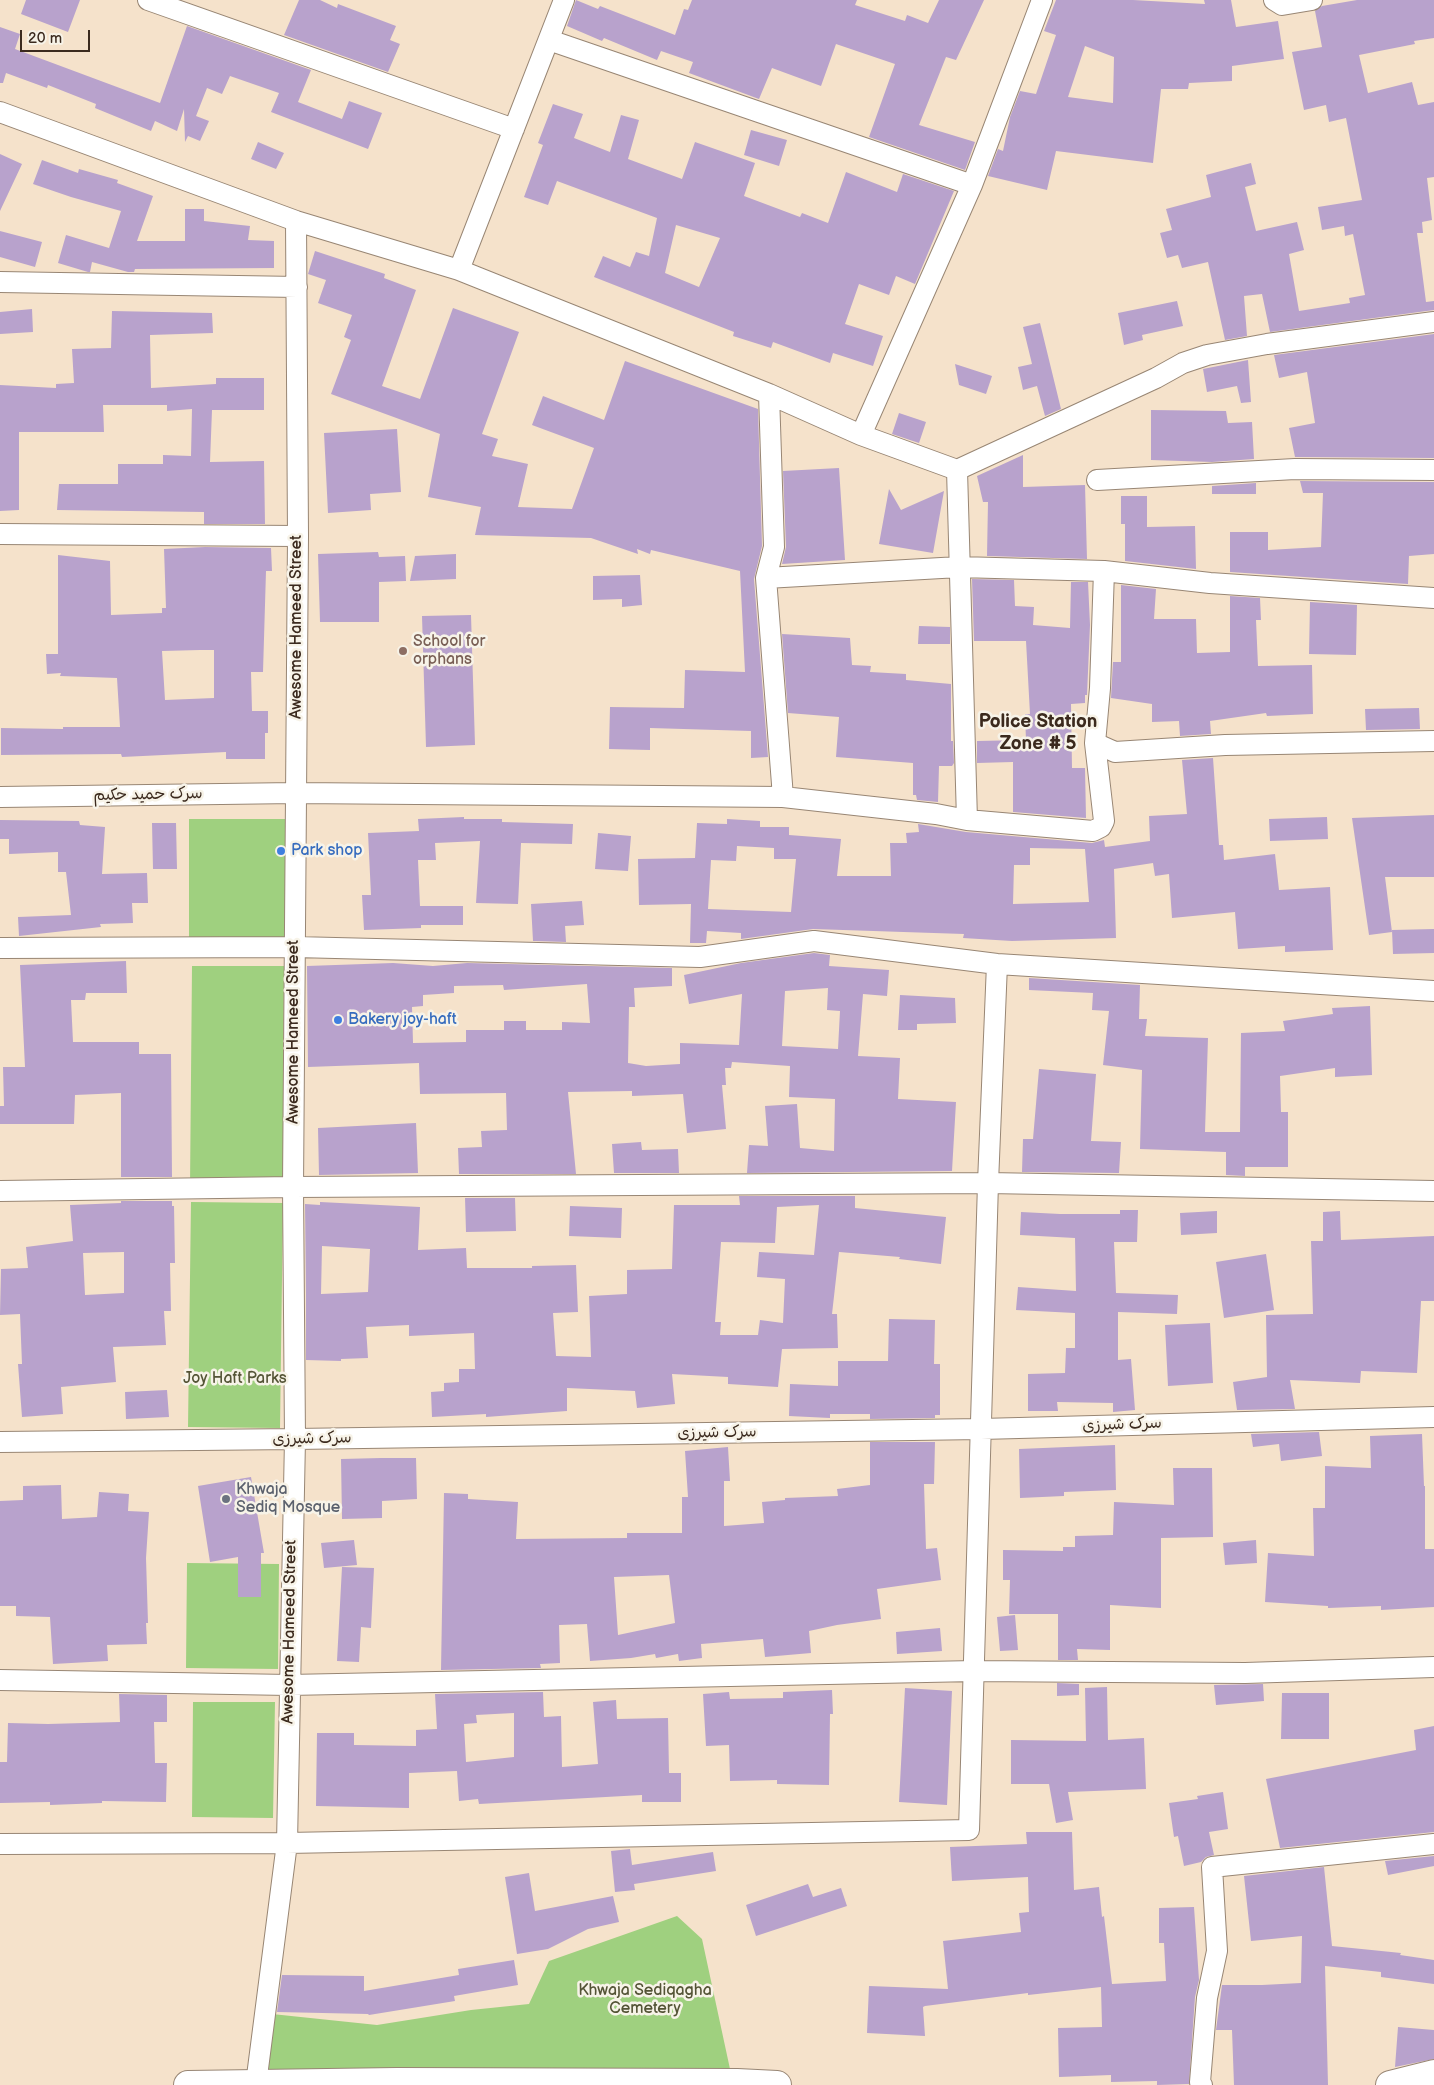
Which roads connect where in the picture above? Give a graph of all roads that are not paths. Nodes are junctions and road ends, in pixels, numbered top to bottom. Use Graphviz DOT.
graph roads {
  1 [pos="148,0"];
  2 [pos="564,0"];
  3 [pos="1042,0"];
  4 [pos="1274,0"];
  5 [pos="1312,0"];
  6 [pos="549,40"];
  7 [pos="0,112"];
  8 [pos="514,128"];
  9 [pos="972,185"];
  10 [pos="296,220"];
  11 [pos="459,270"];
  12 [pos="0,282"];
  13 [pos="297,287"];
  14 [pos="1434,322"];
  15 [pos="769,394"];
  16 [pos="861,435"];
  17 [pos="957,470"];
  18 [pos="1434,470"];
  19 [pos="1097,480"];
  20 [pos="0,534"];
  21 [pos="298,536"];
  22 [pos="959,568"];
  23 [pos="1104,571"];
  24 [pos="766,578"];
  25 [pos="1434,598"];
  26 [pos="1434,740"];
  27 [pos="1095,743"];
  28 [pos="296,793"];
  29 [pos="0,797"];
  30 [pos="783,797"];
  31 [pos="967,820"];
  32 [pos="295,947"];
  33 [pos="0,948"];
  34 [pos="997,964"];
  35 [pos="1434,990"];
  36 [pos="988,1182"];
  37 [pos="293,1187"];
  38 [pos="0,1191"];
  39 [pos="1434,1191"];
  40 [pos="1434,1416"];
  41 [pos="981,1429"];
  42 [pos="295,1439"];
  43 [pos="0,1442"];
  44 [pos="1434,1667"];
  45 [pos="974,1671"];
  46 [pos="0,1680"];
  47 [pos="289,1685"];
  48 [pos="286,1843"];
  49 [pos="0,1844"];
  50 [pos="1434,1844"];
  51 [pos="1434,2074"];
  52 [pos="244,2084"];
  53 [pos="738,2084"];
  54 [pos="188,2085"];
  55 [pos="777,2085"];
  56 [pos="1202,2085"];
  57 [pos="1390,2085"];
  1 -- 8 [label="street"];
  2 -- 6 [label="street"];
  3 -- 9 [label="street"];
  4 -- 5 [label="street"];
  6 -- 8 [label="street"];
  6 -- 9 [label="street"];
  7 -- 10 [label="street"];
  8 -- 11 [label="street"];
  9 -- 16 [label="street"];
  10 -- 11 [label="street"];
  10 -- 13 [label="street, Awesome Hameed Street"];
  11 -- 15 [label="street"];
  12 -- 13 [label="street"];
  13 -- 21 [label="street, Awesome Hameed Street"];
  14 -- 17 [label="street"];
  15 -- 16 [label="street"];
  15 -- 24 [label="street"];
  16 -- 17 [label="street"];
  17 -- 22 [label="street"];
  18 -- 19 [label="street"];
  20 -- 21 [label="street"];
  21 -- 28 [label="street, Awesome Hameed Street"];
  22 -- 23 [label="street"];
  22 -- 24 [label="street"];
  22 -- 31 [label="street"];
  23 -- 25 [label="street"];
  23 -- 27 [label="street"];
  24 -- 30 [label="street"];
  26 -- 27 [label="street"];
  27 -- 31 [label="street, سرک حمید حکیم"];
  28 -- 29 [label="street, سرک حمید حکیم"];
  28 -- 30 [label="street, سرک حمید حکیم"];
  28 -- 32 [label="street, Awesome Hameed Street"];
  30 -- 31 [label="street, سرک حمید حکیم"];
  32 -- 33 [label="street"];
  32 -- 34 [label="street"];
  32 -- 37 [label="street, Awesome Hameed Street"];
  34 -- 35 [label="street"];
  34 -- 36 [label="street"];
  36 -- 37 [label="street"];
  36 -- 39 [label="street"];
  36 -- 41 [label="street"];
  37 -- 38 [label="street"];
  37 -- 42 [label="street, Awesome Hameed Street"];
  40 -- 41 [label="street, سرک شیرزی"];
  41 -- 42 [label="street, سرک شیرزی"];
  41 -- 45 [label="street"];
  42 -- 43 [label="street, سرک شیرزی"];
  42 -- 47 [label="street, Awesome Hameed Street"];
  44 -- 45 [label="street"];
  45 -- 47 [label="street"];
  45 -- 48 [label="street"];
  46 -- 47 [label="street"];
  47 -- 48 [label="street, Awesome Hameed Street"];
  48 -- 49 [label="street"];
  48 -- 52 [label="street, Awesome Hameed Street"];
  50 -- 56 [label="street"];
  51 -- 57 [label="main road"];
  52 -- 53 [label="main road"];
  52 -- 54 [label="main road"];
  53 -- 55 [label="main road"];
}
